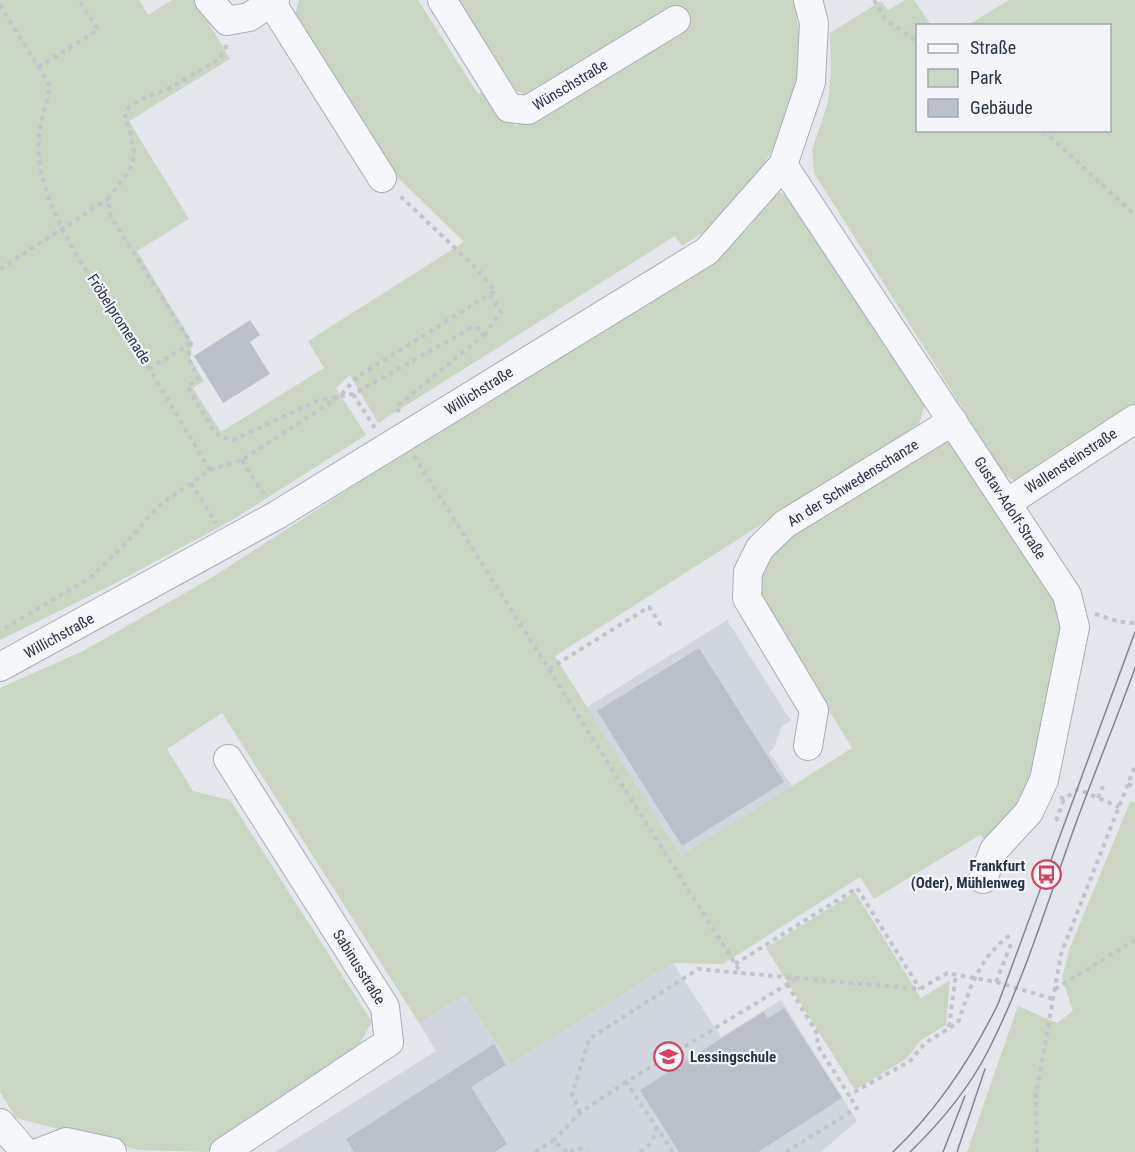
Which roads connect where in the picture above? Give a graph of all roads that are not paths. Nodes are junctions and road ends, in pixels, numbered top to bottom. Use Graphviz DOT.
graph roads {
  1 [pos="208,0"];
  2 [pos="442,0"];
  3 [pos="808,0"];
  4 [pos="273,1"];
  5 [pos="676,20"];
  6 [pos="783,165"];
  7 [pos="382,178"];
  8 [pos="1135,419"];
  9 [pos="953,421"];
  10 [pos="1007,503"];
  11 [pos="0,667"];
  12 [pos="808,746"];
  13 [pos="228,759"];
  14 [pos="983,879"];
  15 [pos="0,1123"];
  16 [pos="25,1152"];
  17 [pos="40,1152"];
  18 [pos="112,1152"];
  19 [pos="224,1152"];
  1 -- 4 [label="street"];
  2 -- 5 [label="street, Wünschstraße"];
  3 -- 6 [label="street, Willichstraße"];
  4 -- 7 [label="street"];
  6 -- 9 [label="street, Gustav-Adolf-Straße"];
  6 -- 11 [label="street, Willichstraße"];
  8 -- 10 [label="street, Wallensteinstraße"];
  9 -- 10 [label="street, Gustav-Adolf-Straße"];
  9 -- 12 [label="street, An der Schwedenschanze"];
  10 -- 14 [label="street, Gustav-Adolf-Straße"];
  13 -- 19 [label="street, Sabinusstraße"];
  15 -- 16 [label="street"];
  17 -- 18 [label="street"];
}
